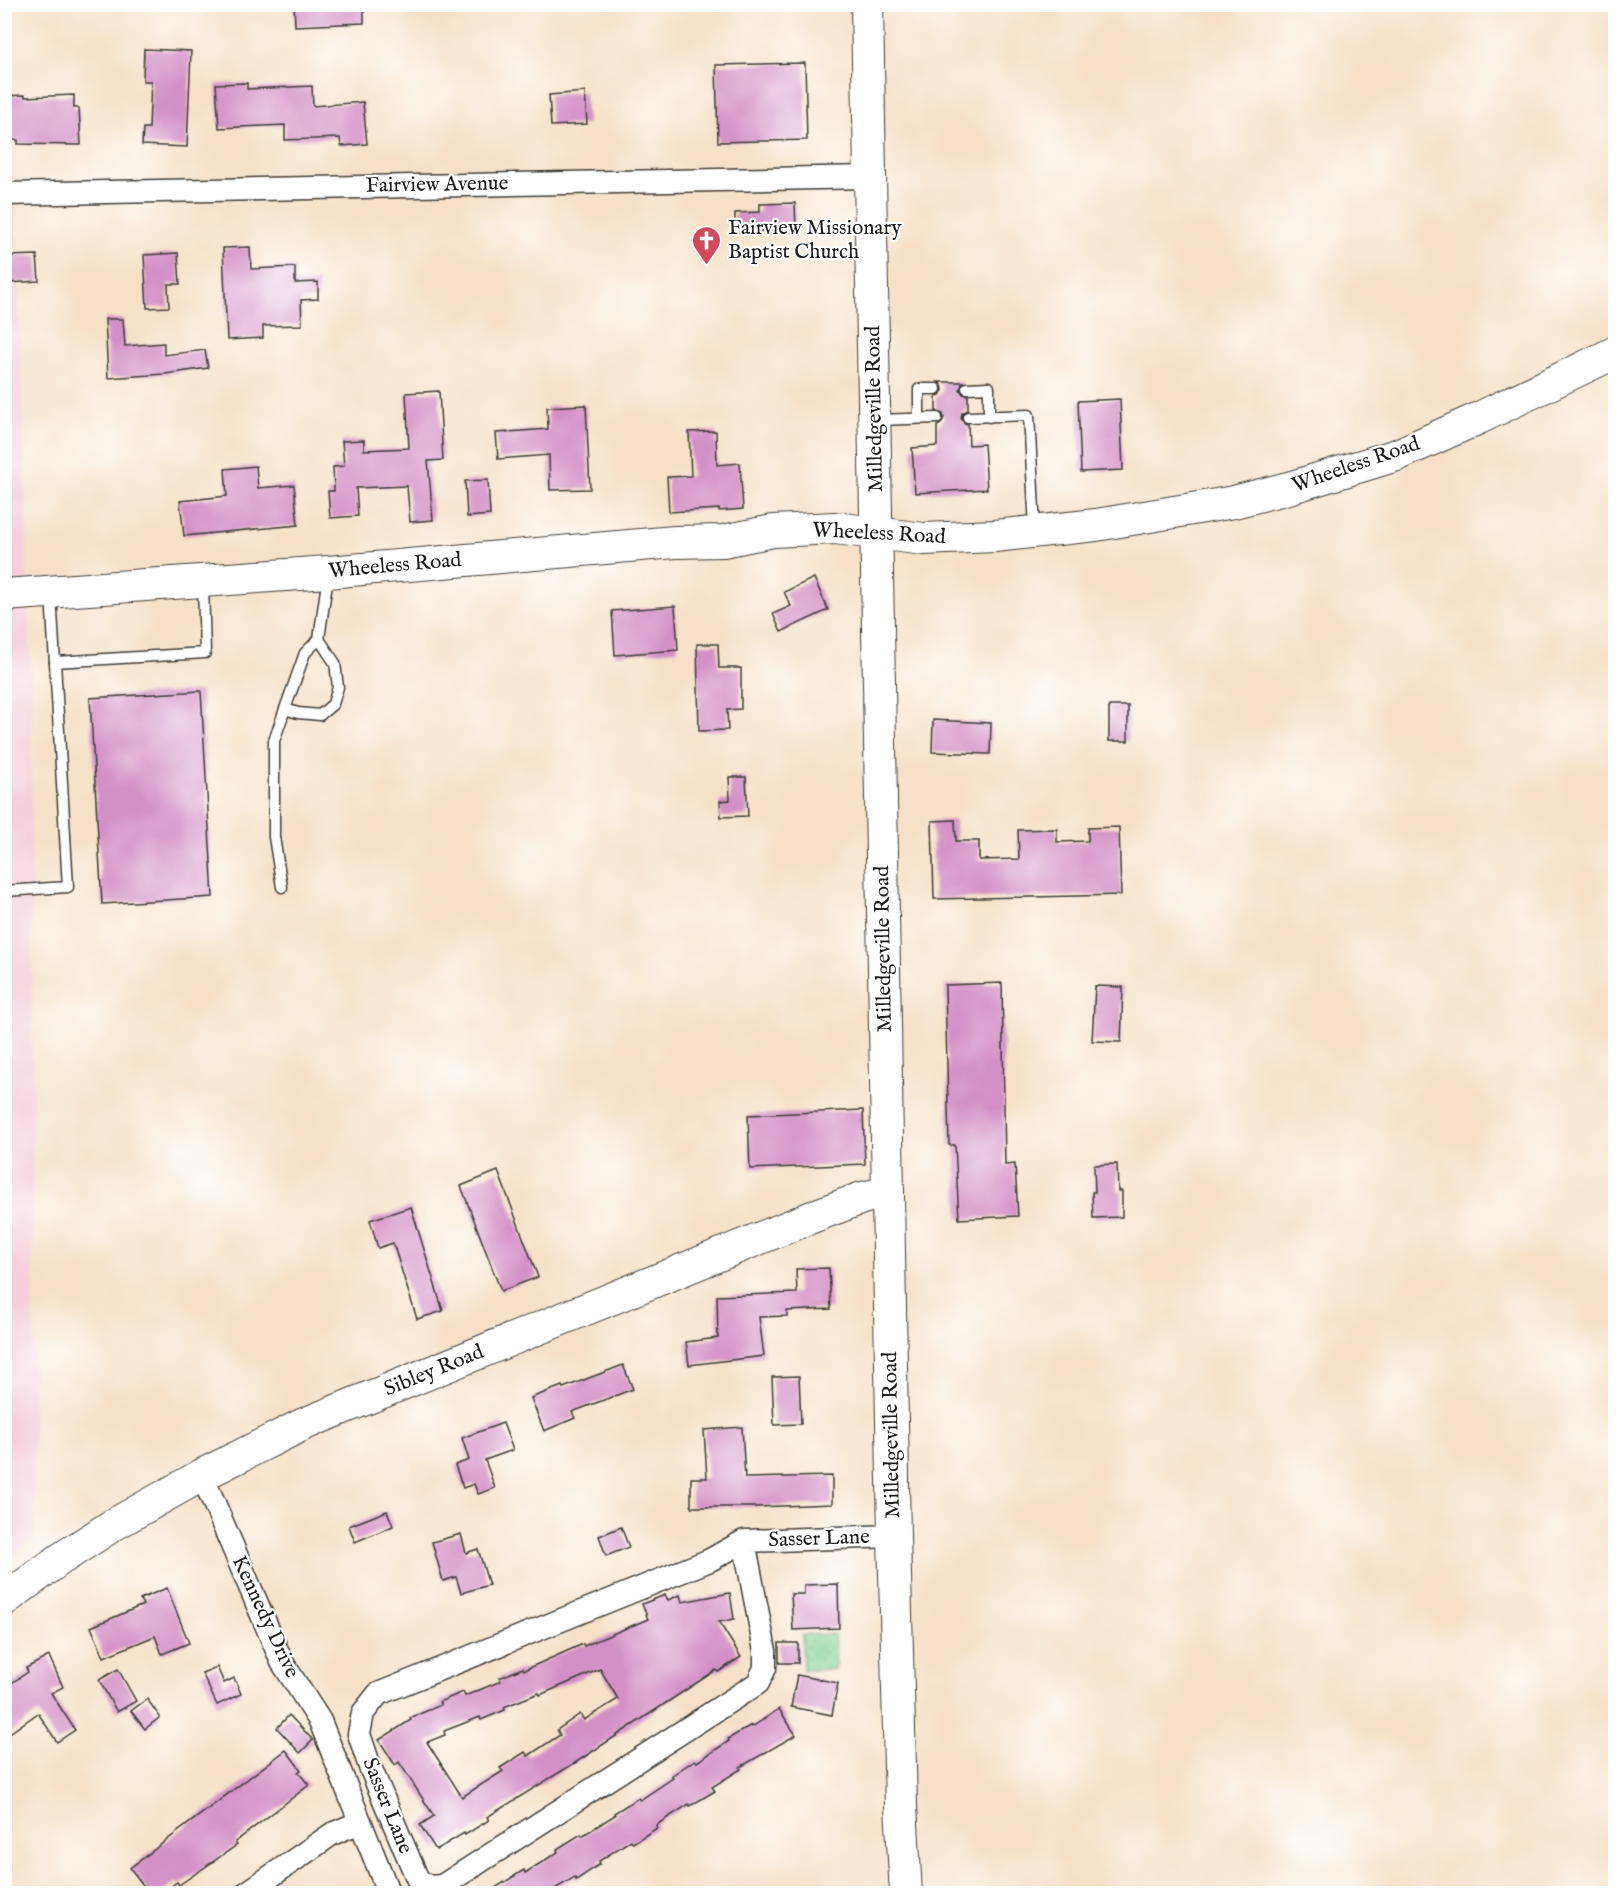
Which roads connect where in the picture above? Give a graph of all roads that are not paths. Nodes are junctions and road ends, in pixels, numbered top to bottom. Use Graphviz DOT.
graph roads {
  1 [pos="867,4"];
  2 [pos="869,177"];
  3 [pos="4,194"];
  4 [pos="1616,352"];
  5 [pos="936,388"];
  6 [pos="967,388"];
  7 [pos="968,417"];
  8 [pos="989,417"];
  9 [pos="920,418"];
  10 [pos="937,418"];
  11 [pos="875,420"];
  12 [pos="1035,532"];
  13 [pos="878,533"];
  14 [pos="328,572"];
  15 [pos="203,581"];
  16 [pos="51,592"];
  17 [pos="4,595"];
  18 [pos="319,639"];
  19 [pos="55,662"];
  20 [pos="285,709"];
  21 [pos="282,887"];
  22 [pos="4,891"];
  23 [pos="888,1192"];
  24 [pos="202,1475"];
  25 [pos="894,1536"];
  26 [pos="744,1541"];
  27 [pos="4,1600"];
  28 [pos="360,1822"];
  29 [pos="244,1893"];
  30 [pos="389,1893"];
  31 [pos="906,1893"];
  1 -- 2 [label="street, Milledgeville Road"];
  2 -- 3 [label="street, Fairview Avenue"];
  2 -- 11 [label="street, Milledgeville Road"];
  4 -- 12 [label="street, Wheeless Road"];
  5 -- 9 [label="lane"];
  6 -- 8 [label="lane"];
  7 -- 8 [label="lane"];
  8 -- 12 [label="lane"];
  9 -- 10 [label="lane"];
  9 -- 11 [label="lane"];
  11 -- 13 [label="street, Milledgeville Road"];
  12 -- 13 [label="street, Wheeless Road"];
  13 -- 14 [label="street, Wheeless Road"];
  13 -- 23 [label="street, Milledgeville Road"];
  14 -- 15 [label="street, Wheeless Road"];
  14 -- 18 [label="lane"];
  15 -- 16 [label="street, Wheeless Road"];
  15 -- 19 [label="lane"];
  16 -- 17 [label="street, Wheeless Road"];
  16 -- 19 [label="lane"];
  18 -- 20 [label="lane"];
  18 -- 20 [label="lane"];
  19 -- 22 [label="lane"];
  20 -- 21 [label="lane"];
  23 -- 24 [label="street, Sibley Road"];
  23 -- 25 [label="street, Milledgeville Road"];
  24 -- 27 [label="street, Sibley Road"];
  24 -- 28 [label="street, Kennedy Drive"];
  25 -- 26 [label="street, Sasser Lane"];
  25 -- 31 [label="street, Milledgeville Road"];
  26 -- 26 [label="street, Sasser Lane"];
  28 -- 29 [label="street"];
  28 -- 30 [label="street, Kennedy Drive"];
}
